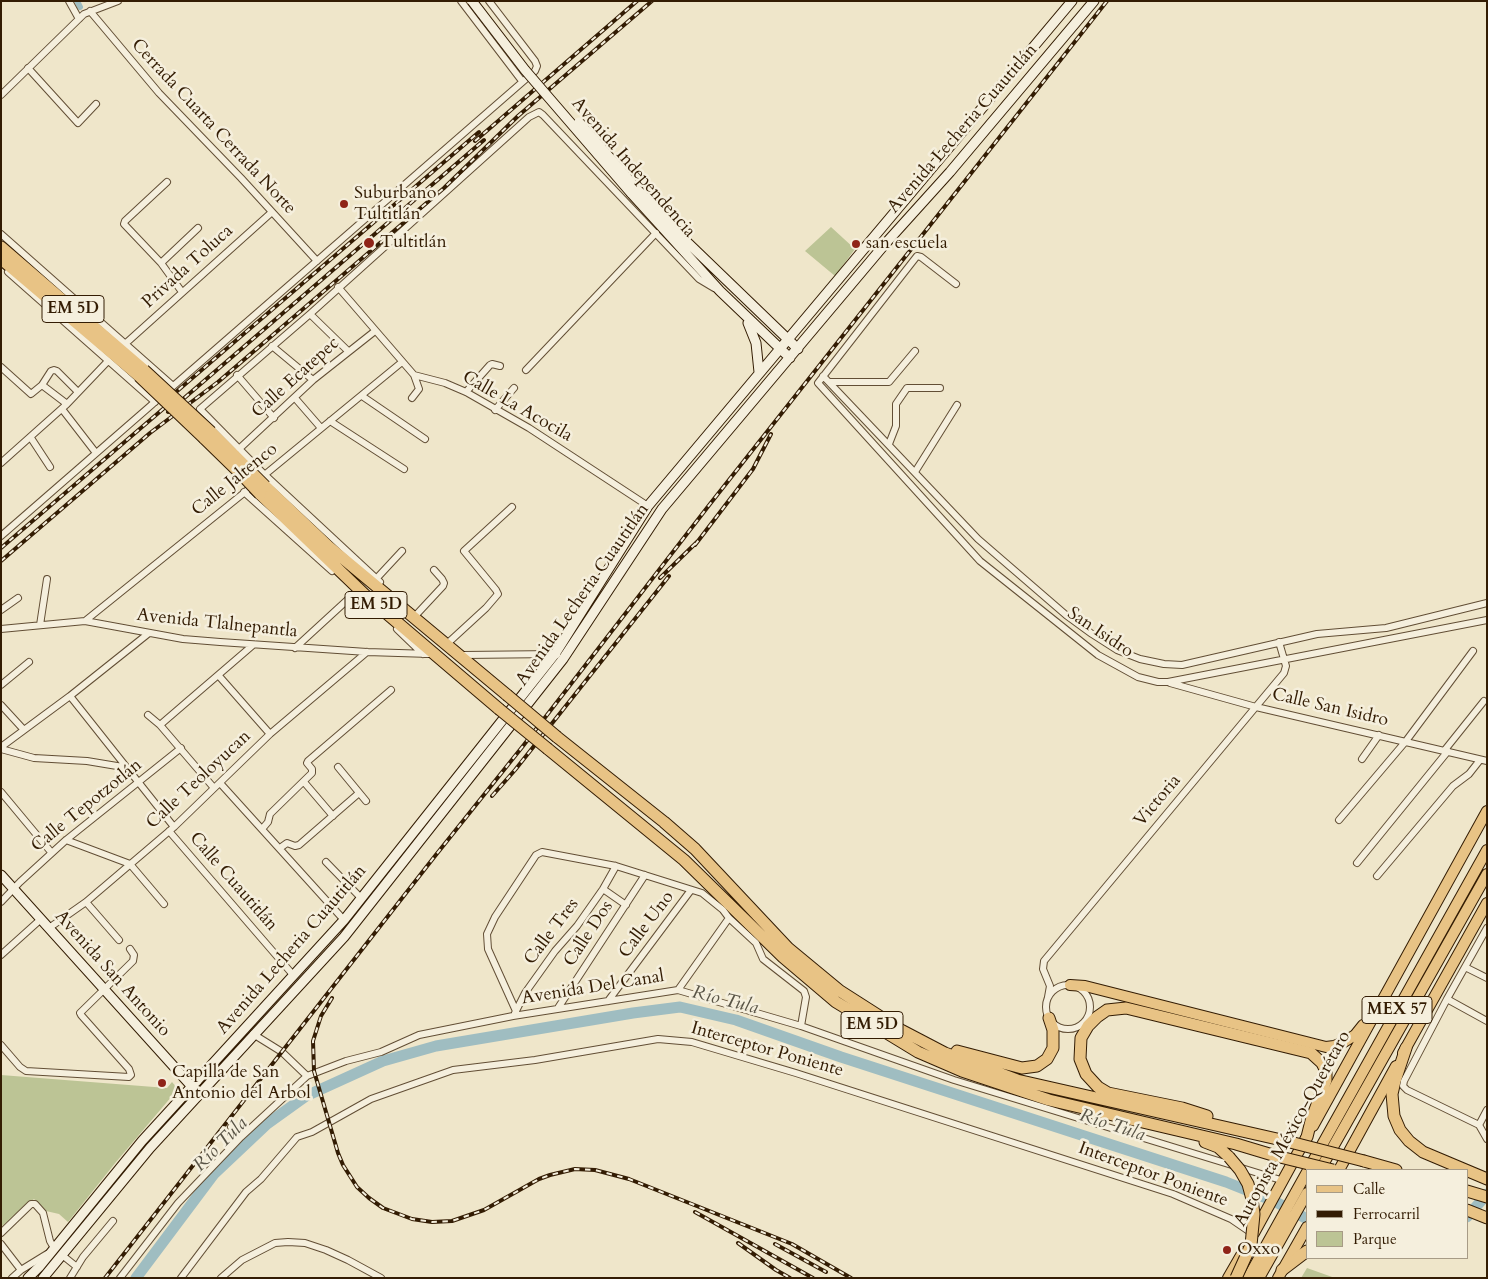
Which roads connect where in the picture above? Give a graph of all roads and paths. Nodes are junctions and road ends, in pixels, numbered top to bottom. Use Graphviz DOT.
graph roads {
  1 [pos="70,1"];
  2 [pos="118,1"];
  3 [pos="461,1"];
  4 [pos="472,1"];
  5 [pos="479,1"];
  6 [pos="489,1"];
  7 [pos="1072,1"];
  8 [pos="1094,1"];
  9 [pos="90,11"];
  10 [pos="79,19"];
  11 [pos="28,68"];
  12 [pos="522,81"];
  13 [pos="1,95"];
  14 [pos="96,104"];
  15 [pos="167,182"];
  16 [pos="634,190"];
  17 [pos="272,212"];
  18 [pos="198,228"];
  19 [pos="656,233"];
  20 [pos="1,234"];
  21 [pos="1,247"];
  22 [pos="1,259"];
  23 [pos="317,261"];
  24 [pos="161,263"];
  25 [pos="1,266"];
  26 [pos="956,284"];
  27 [pos="338,287"];
  28 [pos="720,291"];
  29 [pos="182,292"];
  30 [pos="310,314"];
  31 [pos="745,316"];
  32 [pos="375,331"];
  33 [pos="787,339"];
  34 [pos="125,344"];
  35 [pos="272,346"];
  36 [pos="779,349"];
  37 [pos="798,349"];
  38 [pos="348,351"];
  39 [pos="915,351"];
  40 [pos="790,358"];
  41 [pos="108,361"];
  42 [pos="402,362"];
  43 [pos="500,366"];
  44 [pos="1,367"];
  45 [pos="526,370"];
  46 [pos="759,372"];
  47 [pos="142,373"];
  48 [pos="237,375"];
  49 [pos="414,375"];
  50 [pos="824,376"];
  51 [pos="313,380"];
  52 [pos="829,382"];
  53 [pos="42,385"];
  54 [pos="173,386"];
  55 [pos="514,388"];
  56 [pos="940,388"];
  57 [pos="78,392"];
  58 [pos="466,392"];
  59 [pos="362,396"];
  60 [pos="295,398"];
  61 [pos="412,398"];
  62 [pos="155,402"];
  63 [pos="957,405"];
  64 [pos="65,407"];
  65 [pos="495,410"];
  66 [pos="274,418"];
  67 [pos="330,421"];
  68 [pos="321,428"];
  69 [pos="31,438"];
  70 [pos="425,439"];
  71 [pos="889,444"];
  72 [pos="239,450"];
  73 [pos="96,453"];
  74 [pos="1,463"];
  75 [pos="50,467"];
  76 [pos="404,469"];
  77 [pos="915,472"];
  78 [pos="264,485"];
  79 [pos="244,492"];
  80 [pos="648,506"];
  81 [pos="512,507"];
  82 [pos="2,533"];
  83 [pos="402,552"];
  84 [pos="434,570"];
  85 [pos="46,579"];
  86 [pos="376,579"];
  87 [pos="356,592"];
  88 [pos="18,598"];
  89 [pos="1487,603"];
  90 [pos="1,610"];
  91 [pos="416,615"];
  92 [pos="1487,620"];
  93 [pos="85,621"];
  94 [pos="40,626"];
  95 [pos="1,629"];
  96 [pos="149,633"];
  97 [pos="449,642"];
  98 [pos="1279,642"];
  99 [pos="253,645"];
  100 [pos="295,648"];
  101 [pos="1473,651"];
  102 [pos="367,652"];
  103 [pos="554,654"];
  104 [pos="563,659"];
  105 [pos="1284,659"];
  106 [pos="29,662"];
  107 [pos="219,676"];
  108 [pos="1168,682"];
  109 [pos="1,685"];
  110 [pos="391,690"];
  111 [pos="70,696"];
  112 [pos="1484,701"];
  113 [pos="1,705"];
  114 [pos="1256,706"];
  115 [pos="148,715"];
  116 [pos="160,724"];
  117 [pos="24,730"];
  118 [pos="270,734"];
  119 [pos="1380,735"];
  120 [pos="1406,741"];
  121 [pos="1,748"];
  122 [pos="181,748"];
  123 [pos="1446,751"];
  124 [pos="1362,759"];
  125 [pos="1483,760"];
  126 [pos="338,767"];
  127 [pos="129,768"];
  128 [pos="304,782"];
  129 [pos="139,783"];
  130 [pos="217,786"];
  131 [pos="1,792"];
  132 [pos="359,793"];
  133 [pos="366,801"];
  134 [pos="1487,811"];
  135 [pos="333,816"];
  136 [pos="1339,820"];
  137 [pos="172,829"];
  138 [pos="262,829"];
  139 [pos="66,840"];
  140 [pos="280,848"];
  141 [pos="1487,850"];
  142 [pos="51,852"];
  143 [pos="326,862"];
  144 [pos="1357,863"];
  145 [pos="130,864"];
  146 [pos="616,866"];
  147 [pos="1487,874"];
  148 [pos="1,875"];
  149 [pos="645,875"];
  150 [pos="1377,876"];
  151 [pos="604,889"];
  152 [pos="14,890"];
  153 [pos="692,890"];
  154 [pos="361,898"];
  155 [pos="1,902"];
  156 [pos="86,902"];
  157 [pos="1487,903"];
  158 [pos="164,904"];
  159 [pos="626,905"];
  160 [pos="729,918"];
  161 [pos="41,919"];
  162 [pos="344,920"];
  163 [pos="50,928"];
  164 [pos="1487,928"];
  165 [pos="1468,936"];
  166 [pos="1483,938"];
  167 [pos="119,940"];
  168 [pos="130,948"];
  169 [pos="1,955"];
  170 [pos="1465,967"];
  171 [pos="294,976"];
  172 [pos="1046,976"];
  173 [pos="1487,978"];
  174 [pos="1067,985"];
  175 [pos="104,989"];
  176 [pos="678,990"];
  177 [pos="1048,997"];
  178 [pos="1447,999"];
  179 [pos="608,1001"];
  180 [pos="1380,1004"];
  181 [pos="558,1008"];
  182 [pos="515,1013"];
  183 [pos="1049,1018"];
  184 [pos="882,1019"];
  185 [pos="1088,1021"];
  186 [pos="1487,1021"];
  187 [pos="800,1026"];
  188 [pos="254,1034"];
  189 [pos="1,1045"];
  190 [pos="1406,1048"];
  191 [pos="307,1076"];
  192 [pos="191,1086"];
  193 [pos="199,1094"];
  194 [pos="1487,1110"];
  195 [pos="1479,1126"];
  196 [pos="231,1127"];
  197 [pos="1181,1130"];
  198 [pos="1255,1133"];
  199 [pos="241,1137"];
  200 [pos="1307,1137"];
  201 [pos="1487,1139"];
  202 [pos="1308,1169"];
  203 [pos="1321,1169"];
  204 [pos="1329,1169"];
  205 [pos="1340,1169"];
  206 [pos="1392,1169"];
  207 [pos="1467,1169"];
  208 [pos="1468,1170"];
  209 [pos="1306,1175"];
  210 [pos="1487,1179"];
  211 [pos="1282,1183"];
  212 [pos="1468,1191"];
  213 [pos="1301,1195"];
  214 [pos="1487,1197"];
  215 [pos="113,1221"];
  216 [pos="1306,1232"];
  217 [pos="1,1233"];
  218 [pos="1253,1234"];
  219 [pos="1277,1236"];
  220 [pos="1,1244"];
  221 [pos="53,1249"];
  222 [pos="1302,1250"];
  223 [pos="62,1255"];
  224 [pos="77,1268"];
  225 [pos="20,1270"];
  226 [pos="1280,1274"];
  227 [pos="12,1278"];
  228 [pos="28,1278"];
  229 [pos="43,1278"];
  230 [pos="70,1278"];
  231 [pos="120,1278"];
  232 [pos="181,1278"];
  233 [pos="221,1278"];
  234 [pos="381,1278"];
  235 [pos="1228,1278"];
  236 [pos="1236,1278"];
  237 [pos="1248,1278"];
  238 [pos="1259,1278"];
  1 -- 10 [label="street"];
  2 -- 9 [label="street"];
  3 -- 12 [label="street"];
  4 -- 16 [label="main road, Avenida Independencia, bridge"];
  5 -- 16 [label="main road, Avenida Independencia, bridge"];
  6 -- 12 [label="street"];
  7 -- 33 [label="main road, Avenida Lecheria Cuautitlán"];
  8 -- 37 [label="main road, Avenida Lecheria Cuautitlán"];
  9 -- 10 [label="street"];
  9 -- 17 [label="street, Cerrada Cuarta Cerrada Norte"];
  10 -- 11 [label="street"];
  11 -- 13 [label="street"];
  11 -- 14 [label="street"];
  12 -- 23 [label="street"];
  15 -- 24 [label="street"];
  16 -- 28 [label="main road, Avenida Independencia"];
  16 -- 33 [label="main road, Avenida Independencia"];
  17 -- 23 [label="street, Cerrada Cuarta Cerrada Norte"];
  17 -- 29 [label="street, Privada Toluca"];
  18 -- 24 [label="street"];
  19 -- 27 [label="street"];
  19 -- 28 [label="street"];
  19 -- 45 [label="street"];
  20 -- 34 [label="street"];
  21 -- 47 [label="highway, EM 5D"];
  22 -- 47 [label="highway, EM 5D"];
  23 -- 54 [label="street"];
  24 -- 29 [label="street"];
  25 -- 41 [label="street"];
  26 -- 50 [label="street"];
  27 -- 30 [label="street"];
  27 -- 32 [label="street"];
  28 -- 31 [label="main road, Avenida Independencia"];
  29 -- 34 [label="street, Privada Toluca"];
  30 -- 35 [label="street"];
  30 -- 38 [label="street"];
  31 -- 36 [label="main road, Avenida Independencia"];
  31 -- 46 [label="main road"];
  32 -- 38 [label="street, Calle Ecatepec"];
  32 -- 42 [label="street"];
  33 -- 36 [label="main road, Avenida Lecheria Cuautitlán"];
  33 -- 37 [label="main road"];
  34 -- 54 [label="street"];
  35 -- 48 [label="street"];
  35 -- 51 [label="street"];
  36 -- 40 [label="main road"];
  36 -- 46 [label="main road, Avenida Lecheria Cuautitlán"];
  37 -- 40 [label="main road, Avenida Lecheria Cuautitlán"];
  38 -- 51 [label="street, Calle Ecatepec"];
  39 -- 52 [label="street"];
  40 -- 104 [label="main road, Avenida Lecheria Cuautitlán"];
  41 -- 57 [label="street"];
  41 -- 62 [label="street"];
  42 -- 49 [label="street"];
  42 -- 59 [label="street, Calle Jaltenco"];
  43 -- 58 [label="street"];
  44 -- 53 [label="street"];
  46 -- 80 [label="main road, Avenida Lecheria Cuautitlán"];
  47 -- 78 [label="highway, EM 5D, bridge"];
  48 -- 66 [label="street"];
  48 -- 72 [label="street"];
  49 -- 58 [label="street, Calle La Acocila"];
  49 -- 61 [label="street"];
  50 -- 52 [label="street, San Isidro"];
  50 -- 108 [label="street, San Isidro"];
  51 -- 60 [label="street, Calle Ecatepec"];
  52 -- 71 [label="street, San Isidro"];
  53 -- 57 [label="street"];
  53 -- 64 [label="street"];
  54 -- 62 [label="street"];
  55 -- 65 [label="street"];
  56 -- 71 [label="street"];
  57 -- 64 [label="street"];
  58 -- 65 [label="street, Calle La Acocila"];
  59 -- 67 [label="street, Calle Jaltenco"];
  59 -- 70 [label="street"];
  60 -- 66 [label="street, Calle Ecatepec"];
  60 -- 68 [label="street"];
  62 -- 73 [label="street"];
  63 -- 77 [label="street"];
  64 -- 69 [label="street"];
  64 -- 73 [label="street"];
  65 -- 80 [label="street, Calle La Acocila"];
  66 -- 72 [label="street, Calle Ecatepec"];
  67 -- 68 [label="street, Calle Jaltenco"];
  67 -- 76 [label="street"];
  68 -- 78 [label="street, Calle Jaltenco"];
  69 -- 74 [label="street"];
  69 -- 75 [label="street"];
  71 -- 77 [label="street, San Isidro"];
  72 -- 78 [label="street"];
  73 -- 82 [label="street"];
  77 -- 98 [label="street, San Isidro"];
  78 -- 79 [label="street, Calle Jaltenco"];
  78 -- 86 [label="street"];
  78 -- 184 [label="highway, EM 5D, bridge"];
  78 -- 197 [label="highway, EM 5D, bridge"];
  79 -- 87 [label="street"];
  79 -- 93 [label="street, Calle Jaltenco"];
  80 -- 103 [label="main road, Avenida Lecheria Cuautitlán"];
  81 -- 97 [label="street"];
  83 -- 86 [label="street"];
  84 -- 91 [label="street"];
  85 -- 94 [label="street"];
  86 -- 91 [label="street"];
  87 -- 100 [label="street"];
  87 -- 102 [label="street, Avenida Tlalnepantla"];
  88 -- 90 [label="street"];
  89 -- 98 [label="street, San Isidro"];
  91 -- 97 [label="street"];
  92 -- 105 [label="street, San Isidro"];
  93 -- 94 [label="street, Avenida Tlalnepantla"];
  93 -- 96 [label="street, Avenida Tlalnepantla"];
  94 -- 95 [label="street, Avenida Tlalnepantla"];
  96 -- 99 [label="street, Avenida Tlalnepantla"];
  96 -- 111 [label="street"];
  97 -- 103 [label="street"];
  98 -- 105 [label="street"];
  99 -- 100 [label="street, Avenida Tlalnepantla"];
  99 -- 107 [label="street"];
  100 -- 102 [label="street, Avenida Tlalnepantla"];
  101 -- 120 [label="street"];
  102 -- 118 [label="street, Calle Teoloyucan"];
  103 -- 104 [label="street"];
  103 -- 154 [label="main road, Avenida Lecheria Cuautitlán"];
  104 -- 188 [label="main road, Avenida Lecheria Cuautitlán"];
  105 -- 108 [label="street, San Isidro"];
  105 -- 114 [label="street, Victoria"];
  106 -- 109 [label="street"];
  107 -- 116 [label="street"];
  107 -- 118 [label="street"];
  108 -- 114 [label="street, Calle San Isidro"];
  110 -- 128 [label="street"];
  111 -- 117 [label="street"];
  111 -- 127 [label="street, Calle Cuautitlán"];
  112 -- 123 [label="street"];
  113 -- 117 [label="street"];
  114 -- 119 [label="street, Calle San Isidro"];
  114 -- 172 [label="street, Victoria"];
  115 -- 116 [label="street"];
  116 -- 122 [label="street"];
  117 -- 121 [label="street"];
  118 -- 130 [label="street, Calle Teoloyucan"];
  119 -- 120 [label="street, Calle San Isidro"];
  119 -- 124 [label="street"];
  120 -- 123 [label="street, Calle San Isidro"];
  120 -- 136 [label="street"];
  121 -- 127 [label="street"];
  122 -- 129 [label="street, Calle Tepotzotlán"];
  122 -- 130 [label="street"];
  123 -- 125 [label="street, Calle San Isidro"];
  123 -- 144 [label="street"];
  125 -- 150 [label="street"];
  126 -- 132 [label="street"];
  127 -- 129 [label="street, Calle Cuautitlán"];
  128 -- 135 [label="street"];
  128 -- 138 [label="street"];
  129 -- 137 [label="street, Calle Cuautitlán"];
  129 -- 139 [label="street, Calle Tepotzotlán"];
  130 -- 137 [label="street, Calle Teoloyucan"];
  130 -- 138 [label="street"];
  131 -- 142 [label="street"];
  132 -- 133 [label="street"];
  132 -- 135 [label="street"];
  134 -- 180 [label="main road, Autopista México-Querétaro"];
  135 -- 140 [label="street"];
  137 -- 145 [label="street, Calle Teoloyucan"];
  137 -- 171 [label="street, Calle Cuautitlán"];
  138 -- 140 [label="street"];
  139 -- 142 [label="street, Calle Tepotzotlán"];
  139 -- 145 [label="street"];
  140 -- 162 [label="street"];
  141 -- 202 [label="main road, MEX 57"];
  142 -- 152 [label="street, Calle Tepotzotlán"];
  143 -- 154 [label="street"];
  145 -- 156 [label="street, Calle Teoloyucan"];
  145 -- 158 [label="street"];
  146 -- 149 [label="street"];
  146 -- 151 [label="street, Calle Tres"];
  146 -- 182 [label="street"];
  147 -- 203 [label="main road, MEX 57"];
  148 -- 152 [label="main road, Avenida San Antonio"];
  149 -- 153 [label="street"];
  149 -- 159 [label="street, Calle Dos"];
  151 -- 159 [label="street"];
  151 -- 182 [label="street, Calle Tres"];
  152 -- 155 [label="street"];
  152 -- 161 [label="main road, Avenida San Antonio"];
  153 -- 160 [label="street"];
  153 -- 179 [label="street, Calle Uno"];
  154 -- 162 [label="main road, Avenida Lecheria Cuautitlán"];
  156 -- 163 [label="street, Calle Teoloyucan"];
  156 -- 167 [label="street"];
  157 -- 165 [label="main road"];
  159 -- 181 [label="street, Calle Dos"];
  160 -- 176 [label="street"];
  160 -- 187 [label="street"];
  161 -- 163 [label="main road, Avenida San Antonio"];
  161 -- 169 [label="street"];
  162 -- 171 [label="main road, Avenida Lecheria Cuautitlán"];
  163 -- 175 [label="main road, Avenida San Antonio"];
  164 -- 166 [label="street"];
  165 -- 166 [label="street"];
  165 -- 190 [label="main road"];
  166 -- 170 [label="street"];
  168 -- 175 [label="street"];
  170 -- 173 [label="street"];
  170 -- 178 [label="street"];
  171 -- 192 [label="main road, Avenida Lecheria Cuautitlán"];
  172 -- 174 [label="street"];
  172 -- 177 [label="street, Victoria"];
  174 -- 177 [label="street"];
  174 -- 180 [label="main road"];
  174 -- 185 [label="street"];
  175 -- 189 [label="street"];
  175 -- 192 [label="main road, Avenida San Antonio"];
  176 -- 179 [label="street, Avenida Del Canal"];
  176 -- 187 [label="street, Avenida Del Canal"];
  177 -- 183 [label="street"];
  178 -- 186 [label="street"];
  178 -- 195 [label="street"];
  179 -- 181 [label="street, Avenida Del Canal"];
  180 -- 200 [label="main road, Autopista México-Querétaro"];
  181 -- 182 [label="street, Avenida Del Canal"];
  182 -- 191 [label="street, Avenida Del Canal"];
  183 -- 184 [label="highway"];
  183 -- 185 [label="street"];
  184 -- 198 [label="highway, EM 5D"];
  185 -- 198 [label="highway"];
  185 -- 200 [label="highway"];
  187 -- 211 [label="street, Avenida Del Canal"];
  188 -- 191 [label="street"];
  188 -- 193 [label="main road, Avenida Lecheria Cuautitlán"];
  190 -- 205 [label="main road"];
  190 -- 207 [label="highway"];
  191 -- 199 [label="street, Avenida Del Canal"];
  192 -- 193 [label="main road, Avenida San Antonio"];
  192 -- 221 [label="main road, Avenida Lecheria Cuautitlán"];
  193 -- 223 [label="main road, Avenida Lecheria Cuautitlán"];
  194 -- 195 [label="street"];
  195 -- 201 [label="street"];
  196 -- 199 [label="street"];
  197 -- 204 [label="highway, EM 5D, bridge"];
  197 -- 236 [label="highway, bridge"];
  198 -- 206 [label="highway, EM 5D, bridge"];
  199 -- 231 [label="street, Avenida Del Canal"];
  200 -- 211 [label="main road, Autopista México-Querétaro"];
  208 -- 210 [label="highway"];
  209 -- 213 [label="main road, MEX 57"];
  211 -- 218 [label="main road, Autopista México-Querétaro"];
  212 -- 214 [label="highway"];
  213 -- 219 [label="main road, MEX 57"];
  215 -- 224 [label="street"];
  216 -- 222 [label="main road"];
  217 -- 221 [label="street"];
  218 -- 232 [label="street, Interceptor Poniente"];
  218 -- 235 [label="main road, Autopista México-Querétaro"];
  219 -- 237 [label="main road, MEX 57"];
  219 -- 238 [label="main road, MEX 57"];
  220 -- 225 [label="street"];
  221 -- 225 [label="street"];
  221 -- 228 [label="main road, Avenida Lecheria Cuautitlán"];
  222 -- 226 [label="highway"];
  223 -- 224 [label="street"];
  223 -- 229 [label="main road, Avenida Lecheria Cuautitlán"];
  224 -- 230 [label="street"];
  225 -- 227 [label="street"];
  233 -- 234 [label="street"];
}
